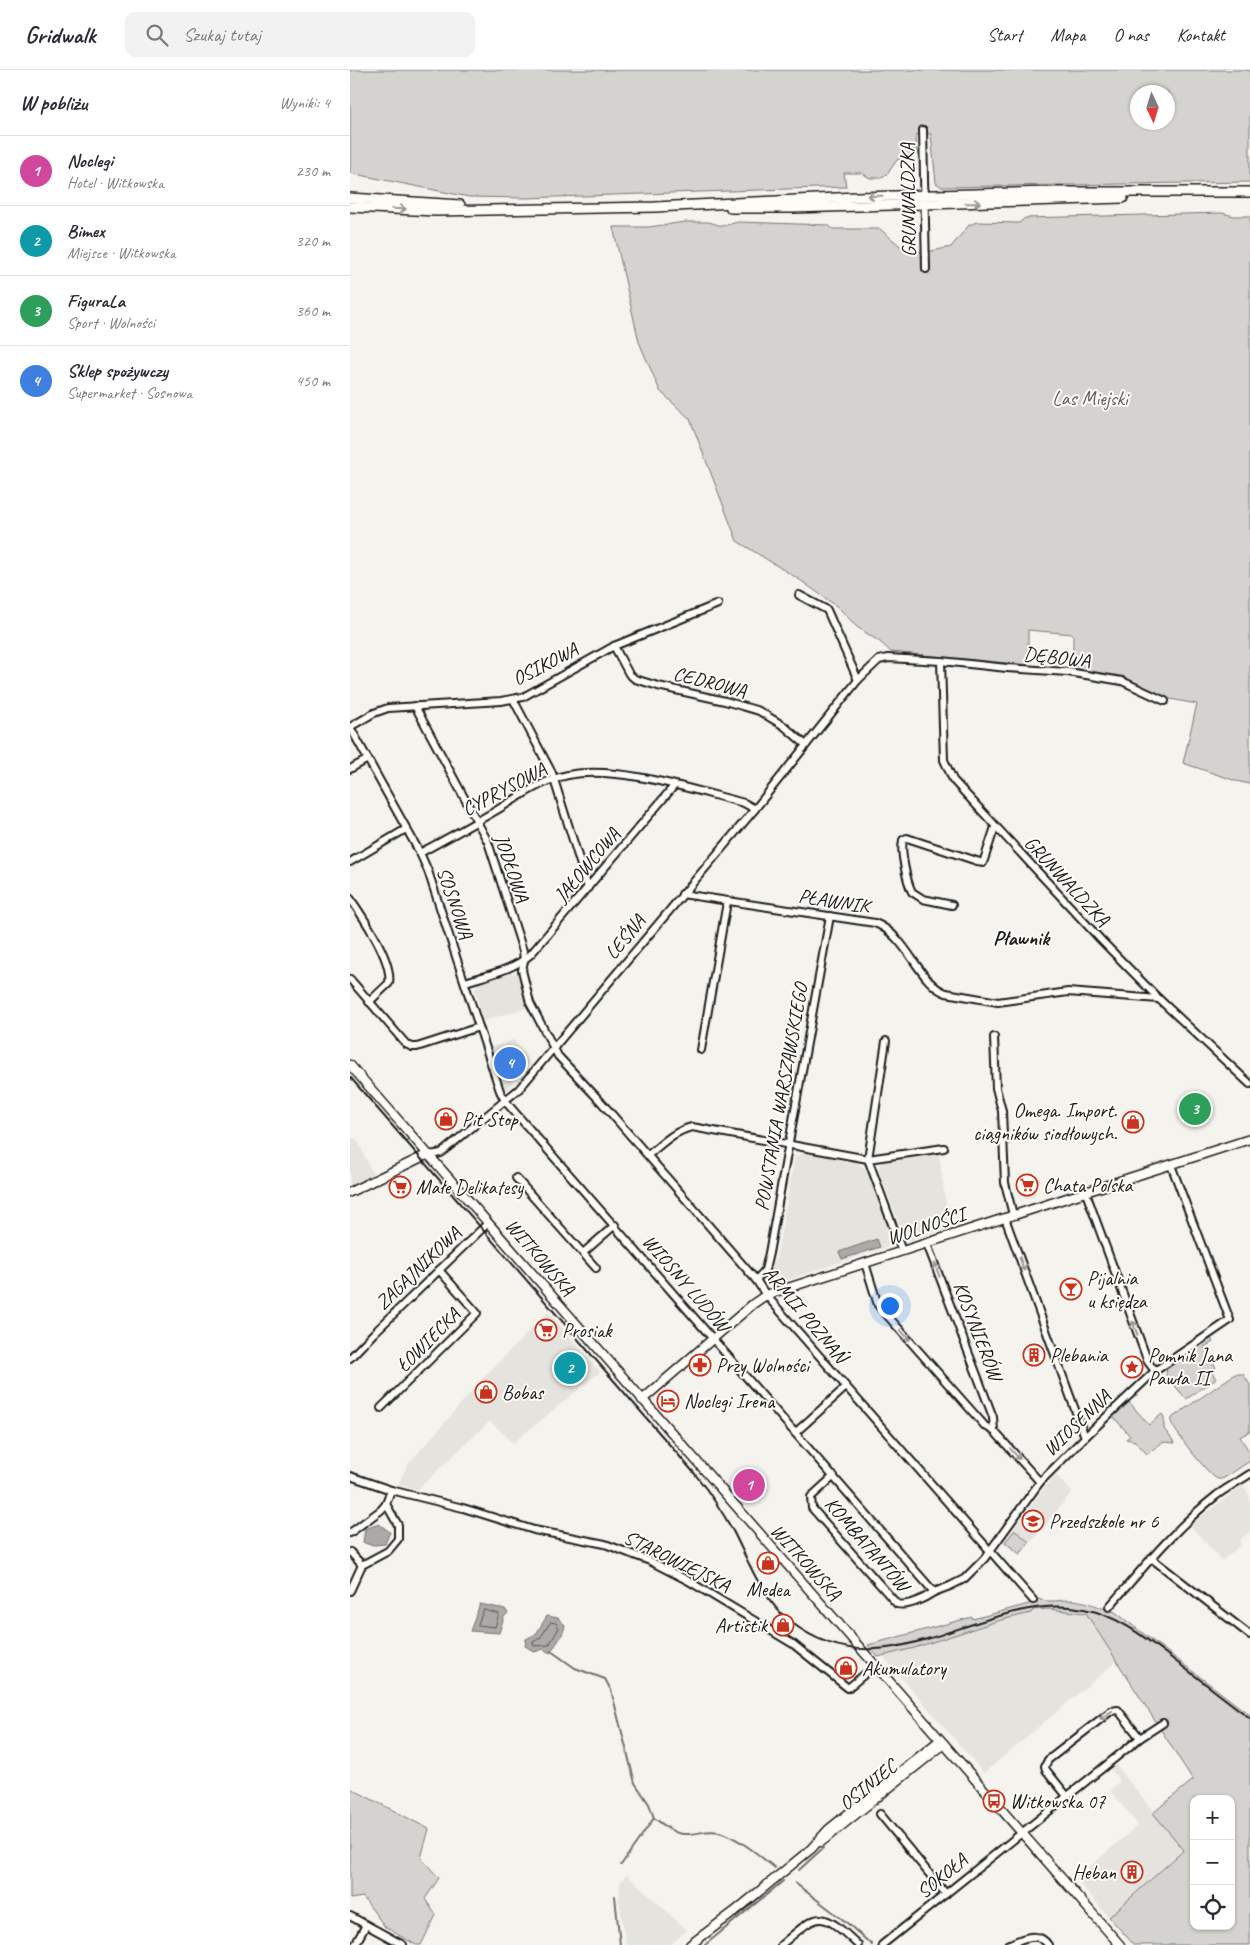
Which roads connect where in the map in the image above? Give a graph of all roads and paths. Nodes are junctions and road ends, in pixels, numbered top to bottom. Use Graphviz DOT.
graph roads {
  1 [pos="923,130"];
  2 [pos="1250,192"];
  3 [pos="350,198"];
  4 [pos="924,200"];
  5 [pos="350,208"];
  6 [pos="503,209"];
  7 [pos="926,269"];
  8 [pos="799,595"];
  9 [pos="718,604"];
  10 [pos="614,646"];
  11 [pos="888,658"];
  12 [pos="941,661"];
  13 [pos="858,680"];
  14 [pos="513,699"];
  15 [pos="1165,702"];
  16 [pos="415,706"];
  17 [pos="350,727"];
  18 [pos="806,745"];
  19 [pos="368,759"];
  20 [pos="350,769"];
  21 [pos="554,779"];
  22 [pos="674,786"];
  23 [pos="755,809"];
  24 [pos="477,821"];
  25 [pos="995,828"];
  26 [pos="406,829"];
  27 [pos="420,853"];
  28 [pos="350,862"];
  29 [pos="588,888"];
  30 [pos="682,894"];
  31 [pos="350,898"];
  32 [pos="727,902"];
  33 [pos="952,906"];
  34 [pos="830,916"];
  35 [pos="524,961"];
  36 [pos="350,979"];
  37 [pos="465,982"];
  38 [pos="1159,999"];
  39 [pos="369,1002"];
  40 [pos="480,1028"];
  41 [pos="994,1038"];
  42 [pos="886,1041"];
  43 [pos="554,1048"];
  44 [pos="701,1050"];
  45 [pos="350,1064"];
  46 [pos="1250,1084"];
  47 [pos="505,1100"];
  48 [pos="1250,1139"];
  49 [pos="789,1144"];
  50 [pos="944,1148"];
  51 [pos="430,1155"];
  52 [pos="648,1155"];
  53 [pos="868,1159"];
  54 [pos="1171,1165"];
  55 [pos="516,1178"];
  56 [pos="350,1192"];
  57 [pos="1086,1193"];
  58 [pos="1013,1215"];
  59 [pos="1005,1218"];
  60 [pos="488,1223"];
  61 [pos="614,1225"];
  62 [pos="927,1244"];
  63 [pos="902,1251"];
  64 [pos="583,1253"];
  65 [pos="865,1264"];
  66 [pos="596,1268"];
  67 [pos="439,1270"];
  68 [pos="756,1280"];
  69 [pos="766,1295"];
  70 [pos="713,1338"];
  71 [pos="350,1358"];
  72 [pos="1155,1371"];
  73 [pos="846,1387"];
  74 [pos="642,1400"];
  75 [pos="381,1408"];
  76 [pos="994,1431"];
  77 [pos="795,1433"];
  78 [pos="1084,1437"];
  79 [pos="1250,1474"];
  80 [pos="350,1476"];
  81 [pos="834,1476"];
  82 [pos="1040,1482"];
  83 [pos="391,1490"];
  84 [pos="386,1504"];
  85 [pos="350,1533"];
  86 [pos="990,1551"];
  87 [pos="350,1552"];
  88 [pos="1151,1558"];
  89 [pos="362,1565"];
  90 [pos="350,1591"];
  91 [pos="934,1592"];
  92 [pos="1034,1600"];
  93 [pos="1109,1607"];
  94 [pos="1250,1635"];
  95 [pos="876,1665"];
  96 [pos="1163,1723"];
  97 [pos="1140,1738"];
  98 [pos="942,1742"];
  99 [pos="1067,1796"];
  100 [pos="880,1814"];
  101 [pos="1022,1832"];
  102 [pos="946,1894"];
  103 [pos="350,1916"];
  104 [pos="366,1925"];
  105 [pos="354,1945"];
  106 [pos="403,1945"];
  107 [pos="690,1945"];
  108 [pos="781,1945"];
  109 [pos="858,1945"];
  110 [pos="882,1945"];
  111 [pos="1008,1945"];
  112 [pos="1048,1945"];
  113 [pos="1120,1945"];
  1 -- 4 [label="street, GRUNWALDZKA"];
  2 -- 4 [label="main road"];
  3 -- 6 [label="main road"];
  4 -- 6 [label="main road"];
  4 -- 7 [label="street, GRUNWALDZKA"];
  5 -- 6 [label="main road, one-way"];
  8 -- 13 [label="street"];
  9 -- 10 [label="street, OSIKOWA"];
  10 -- 14 [label="street, OSIKOWA"];
  10 -- 18 [label="street, CEDROWA"];
  11 -- 12 [label="street, DĘBOWA"];
  11 -- 13 [label="street, LEŚNA"];
  12 -- 15 [label="street, DĘBOWA"];
  12 -- 25 [label="street, GRUNWALDZKA"];
  13 -- 18 [label="street, LEŚNA"];
  14 -- 16 [label="street, OSIKOWA"];
  14 -- 21 [label="street"];
  16 -- 17 [label="street, OSIKOWA"];
  16 -- 24 [label="street, JODŁOWA"];
  17 -- 19 [label="street, SOSNOWA"];
  18 -- 23 [label="street, LEŚNA"];
  19 -- 20 [label="street"];
  19 -- 26 [label="street, SOSNOWA"];
  21 -- 22 [label="street, CYPRYSOWA"];
  21 -- 24 [label="street, CYPRYSOWA"];
  21 -- 29 [label="street"];
  22 -- 23 [label="street, CYPRYSOWA"];
  22 -- 29 [label="street, JAŁOWCOWA"];
  23 -- 30 [label="street, LEŚNA"];
  24 -- 27 [label="street, CYPRYSOWA"];
  24 -- 35 [label="street, JODŁOWA"];
  25 -- 33 [label="street"];
  25 -- 38 [label="street, GRUNWALDZKA"];
  26 -- 27 [label="street, SOSNOWA"];
  26 -- 28 [label="street"];
  27 -- 37 [label="street, SOSNOWA"];
  29 -- 35 [label="street, JAŁOWCOWA"];
  30 -- 32 [label="street, PŁAWNIK"];
  30 -- 43 [label="street, LEŚNA"];
  31 -- 39 [label="street"];
  32 -- 34 [label="street, PŁAWNIK"];
  32 -- 44 [label="street"];
  34 -- 38 [label="street, PŁAWNIK"];
  34 -- 49 [label="street, POWSTANIA WARSZAWSKIEGO"];
  35 -- 37 [label="street, JAŁOWCOWA"];
  35 -- 43 [label="street, JODŁOWA"];
  36 -- 39 [label="street"];
  37 -- 40 [label="street, SOSNOWA"];
  38 -- 46 [label="street, GRUNWALDZKA"];
  39 -- 40 [label="street"];
  40 -- 47 [label="street, SOSNOWA"];
  41 -- 58 [label="street"];
  42 -- 53 [label="street"];
  43 -- 47 [label="street, LEŚNA"];
  43 -- 52 [label="street, ARMII POZNAŃ"];
  45 -- 51 [label="street, WITKOWSKA"];
  47 -- 51 [label="street, LEŚNA"];
  47 -- 61 [label="street, WIOSNY LUDÓW"];
  48 -- 54 [label="street, WOLNOŚCI"];
  49 -- 52 [label="street"];
  49 -- 53 [label="street"];
  49 -- 68 [label="street, POWSTANIA WARSZAWSKIEGO"];
  50 -- 53 [label="street"];
  51 -- 56 [label="street, LEŚNA"];
  51 -- 60 [label="street, WITKOWSKA"];
  52 -- 68 [label="street, ARMII POZNAŃ"];
  53 -- 63 [label="street"];
  54 -- 57 [label="street, WOLNOŚCI"];
  54 -- 72 [label="street, WIOSENNA"];
  55 -- 64 [label="street"];
  57 -- 58 [label="street, WOLNOŚCI"];
  72 -- 57 [label="street, one-way"];
  58 -- 59 [label="street, WOLNOŚCI"];
  59 -- 62 [label="street, WOLNOŚCI"];
  59 -- 78 [label="street, one-way"];
  60 -- 67 [label="street, ZAGAJNIKOWA"];
  60 -- 74 [label="street, WITKOWSKA"];
  61 -- 64 [label="street"];
  61 -- 70 [label="street, WIOSNY LUDÓW"];
  62 -- 63 [label="street, WOLNOŚCI"];
  76 -- 62 [label="street, KOSYNIERÓW, one-way"];
  63 -- 65 [label="street, WOLNOŚCI"];
  64 -- 66 [label="street"];
  65 -- 69 [label="street, WOLNOŚCI"];
  65 -- 76 [label="street, one-way"];
  67 -- 71 [label="street, ZAGAJNIKOWA"];
  67 -- 75 [label="street, ŁOWIECKA"];
  68 -- 69 [label="street, ARMII POZNAŃ"];
  69 -- 70 [label="street, WOLNOŚCI"];
  69 -- 73 [label="street, ARMII POZNAŃ"];
  70 -- 74 [label="street, WOLNOŚCI"];
  70 -- 77 [label="street, WIOSNY LUDÓW"];
  72 -- 78 [label="street, WIOSENNA"];
  73 -- 77 [label="street"];
  73 -- 86 [label="street, ARMII POZNAŃ"];
  74 -- 95 [label="street, WITKOWSKA"];
  76 -- 82 [label="street, one-way"];
  77 -- 81 [label="street, WIOSNY LUDÓW"];
  78 -- 82 [label="street, WIOSENNA"];
  79 -- 88 [label="street"];
  80 -- 83 [label="street, STAROWIEJSKA"];
  81 -- 91 [label="street, WIOSNY LUDÓW"];
  81 -- 91 [label="street, KOMBATANTÓW"];
  82 -- 86 [label="street, WIOSENNA"];
  83 -- 84 [label="street"];
  83 -- 95 [label="street, STAROWIEJSKA"];
  84 -- 85 [label="street"];
  84 -- 89 [label="street"];
  86 -- 91 [label="street"];
  86 -- 92 [label="street, ARMII POZNAŃ"];
  87 -- 89 [label="street"];
  88 -- 93 [label="street"];
  88 -- 94 [label="street"];
  89 -- 90 [label="street"];
  95 -- 98 [label="street, WITKOWSKA"];
  96 -- 97 [label="street, SOKOŁA"];
  97 -- 99 [label="street, SOKOŁA"];
  97 -- 99 [label="street, one-way"];
  98 -- 101 [label="street, WITKOWSKA"];
  98 -- 107 [label="street, OSINIEC"];
  99 -- 101 [label="street, SOKOŁA"];
  100 -- 102 [label="street"];
  101 -- 102 [label="street, SOKOŁA"];
  101 -- 113 [label="street, WITKOWSKA"];
  102 -- 110 [label="street, SOKOŁA"];
  103 -- 104 [label="street"];
  104 -- 105 [label="street"];
  104 -- 106 [label="street"];
  108 -- 109 [label="street"];
  111 -- 112 [label="street"];
}
